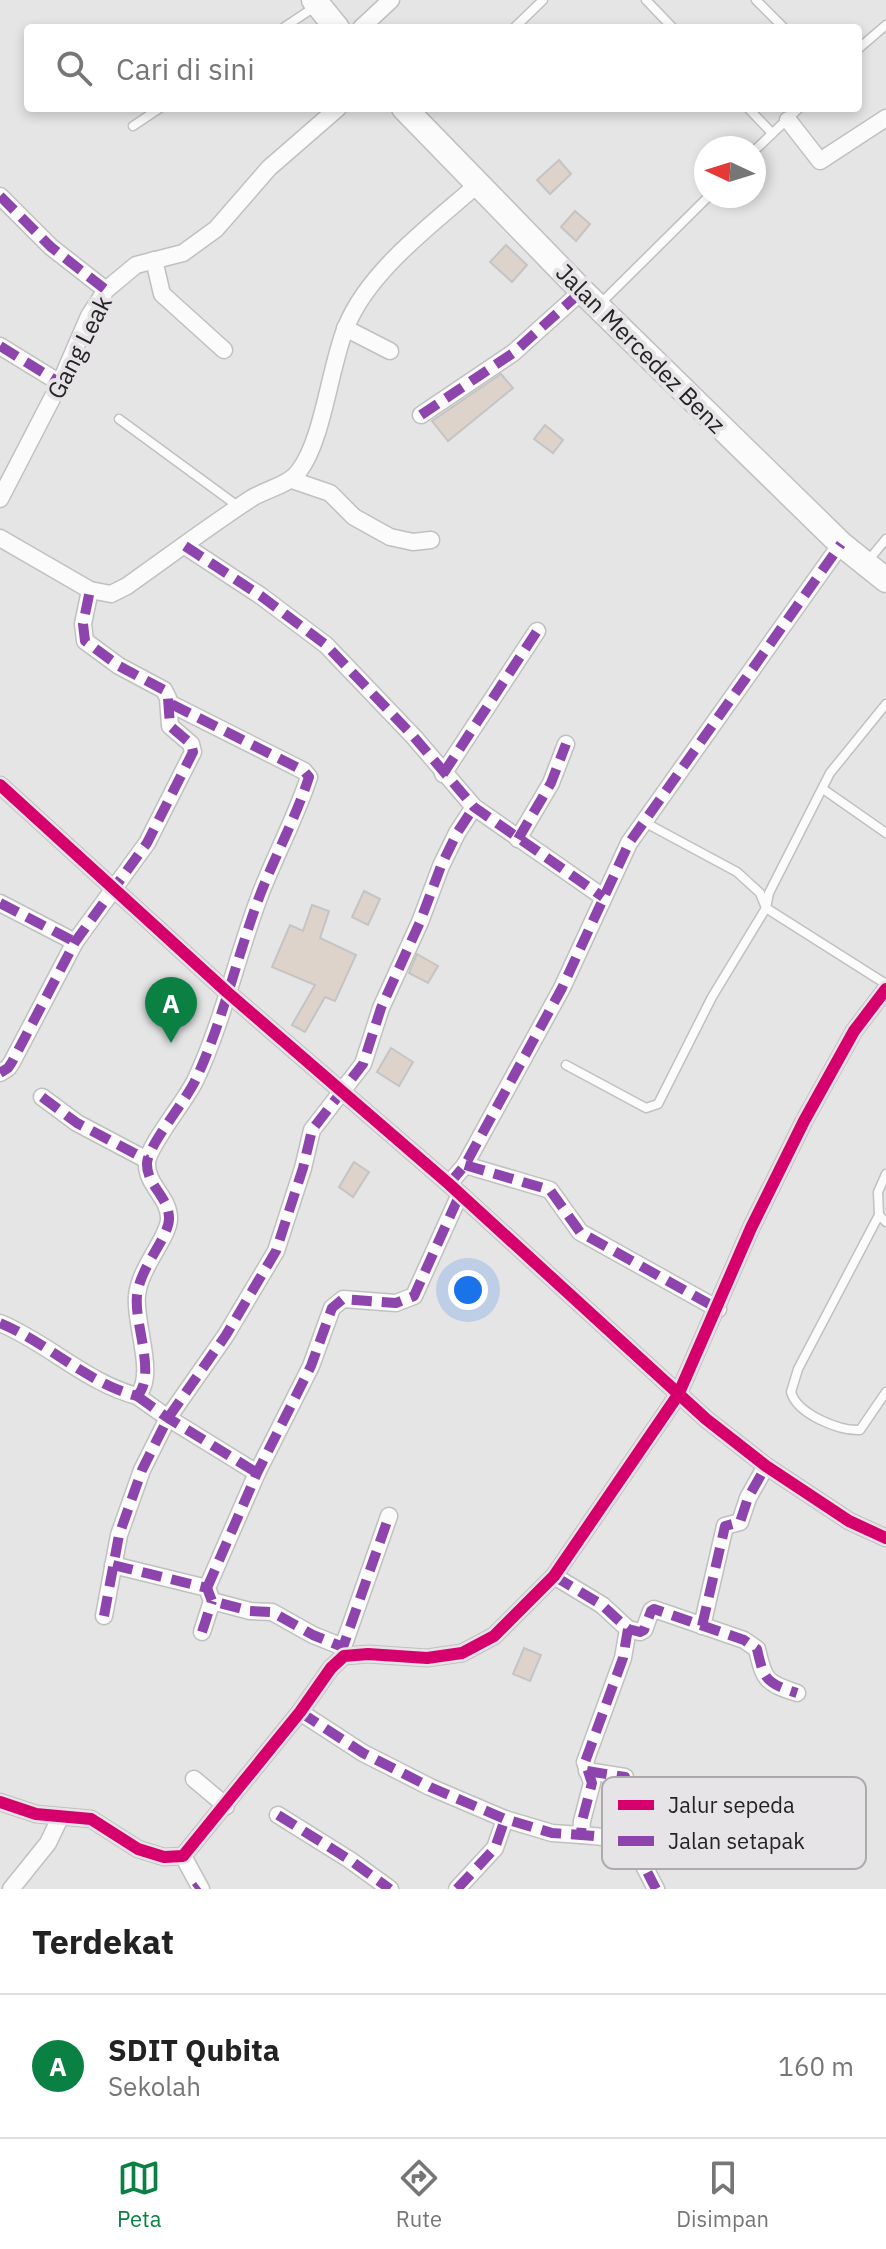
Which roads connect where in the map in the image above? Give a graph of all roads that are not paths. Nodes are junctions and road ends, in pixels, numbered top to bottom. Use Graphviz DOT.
graph roads {
  1 [pos="391,0"];
  2 [pos="543,0"];
  3 [pos="646,0"];
  4 [pos="770,0"];
  5 [pos="316,2"];
  6 [pos="758,4"];
  7 [pos="288,24"];
  8 [pos="334,24"];
  9 [pos="365,24"];
  10 [pos="518,24"];
  11 [pos="669,24"];
  12 [pos="780,24"];
  13 [pos="886,25"];
  14 [pos="862,46"];
  15 [pos="154,112"];
  16 [pos="333,112"];
  17 [pos="752,112"];
  18 [pos="413,114"];
  19 [pos="794,114"];
  20 [pos="886,118"];
  21 [pos="133,126"];
  22 [pos="772,133"];
  23 [pos="766,139"];
  24 [pos="478,184"];
  25 [pos="0,196"];
  26 [pos="695,208"];
  27 [pos="154,260"];
  28 [pos="106,290"];
  29 [pos="590,298"];
  30 [pos="345,328"];
  31 [pos="0,346"];
  32 [pos="224,350"];
  33 [pos="390,351"];
  34 [pos="60,383"];
  35 [pos="421,415"];
  36 [pos="119,419"];
  37 [pos="292,480"];
  38 [pos="0,499"];
  39 [pos="239,507"];
  40 [pos="0,538"];
  41 [pos="886,539"];
  42 [pos="431,540"];
  43 [pos="841,544"];
  44 [pos="185,546"];
  45 [pos="866,563"];
  46 [pos="886,580"];
  47 [pos="90,590"];
  48 [pos="537,631"];
  49 [pos="169,703"];
  50 [pos="886,704"];
  51 [pos="566,744"];
  52 [pos="443,774"];
  53 [pos="0,785"];
  54 [pos="823,789"];
  55 [pos="474,807"];
  56 [pos="644,822"];
  57 [pos="886,833"];
  58 [pos="518,839"];
  59 [pos="115,888"];
  60 [pos="603,897"];
  61 [pos="0,903"];
  62 [pos="766,908"];
  63 [pos="75,942"];
  64 [pos="886,986"];
  65 [pos="227,992"];
  66 [pos="566,1065"];
  67 [pos="0,1073"];
  68 [pos="343,1091"];
  69 [pos="42,1097"];
  70 [pos="147,1160"];
  71 [pos="465,1165"];
  72 [pos="886,1174"];
  73 [pos="454,1189"];
  74 [pos="883,1219"];
  75 [pos="718,1309"];
  76 [pos="0,1323"];
  77 [pos="886,1392"];
  78 [pos="678,1395"];
  79 [pos="137,1396"];
  80 [pos="168,1418"];
  81 [pos="766,1466"];
  82 [pos="257,1473"];
  83 [pos="389,1516"];
  84 [pos="886,1538"];
  85 [pos="113,1565"];
  86 [pos="554,1576"];
  87 [pos="210,1594"];
  88 [pos="104,1616"];
  89 [pos="702,1626"];
  90 [pos="628,1629"];
  91 [pos="202,1632"];
  92 [pos="344,1652"];
  93 [pos="797,1693"];
  94 [pos="300,1712"];
  95 [pos="587,1771"];
  96 [pos="625,1777"];
  97 [pos="194,1779"];
  98 [pos="0,1802"];
  99 [pos="226,1806"];
  100 [pos="278,1815"];
  101 [pos="60,1818"];
  102 [pos="505,1819"];
  103 [pos="581,1835"];
  104 [pos="602,1837"];
  105 [pos="183,1856"];
  106 [pos="645,1869"];
  107 [pos="198,1888"];
  108 [pos="11,1889"];
  109 [pos="390,1889"];
  110 [pos="457,1889"];
  111 [pos="656,1889"];
  1 -- 9 [label="street"];
  2 -- 10 [label="lane"];
  3 -- 11 [label="lane"];
  4 -- 6 [label="lane"];
  5 -- 7 [label="lane"];
  5 -- 8 [label="main road"];
  6 -- 12 [label="lane"];
  13 -- 14 [label="lane"];
  15 -- 21 [label="lane"];
  16 -- 27 [label="street, Gang Leak"];
  17 -- 22 [label="lane"];
  18 -- 24 [label="main road, Jalan Mercedez Benz"];
  19 -- 20 [label="street"];
  19 -- 22 [label="lane"];
  22 -- 23 [label="lane"];
  24 -- 29 [label="main road, Jalan Mercedez Benz"];
  24 -- 30 [label="street"];
  25 -- 28 [label="street"];
  26 -- 29 [label="lane"];
  27 -- 28 [label="street, Gang Leak"];
  27 -- 32 [label="street"];
  28 -- 34 [label="street, Gang Leak"];
  29 -- 35 [label="street"];
  29 -- 43 [label="main road, Jalan Mercedez Benz"];
  30 -- 33 [label="street"];
  30 -- 37 [label="street"];
  31 -- 34 [label="street"];
  34 -- 38 [label="street, Gang Leak"];
  36 -- 39 [label="lane"];
  37 -- 39 [label="street"];
  37 -- 42 [label="street"];
  39 -- 44 [label="street"];
  40 -- 47 [label="street"];
  41 -- 45 [label="lane"];
  43 -- 45 [label="main road, Jalan Mercedez Benz"];
  43 -- 56 [label="street"];
  44 -- 47 [label="street"];
  44 -- 52 [label="street"];
  45 -- 46 [label="main road, Jalan Mercedez Benz"];
  47 -- 49 [label="street"];
  48 -- 52 [label="street"];
  49 -- 59 [label="street"];
  49 -- 65 [label="street"];
  50 -- 54 [label="lane"];
  51 -- 58 [label="street"];
  52 -- 55 [label="street"];
  53 -- 59 [label="street"];
  54 -- 57 [label="lane"];
  54 -- 62 [label="lane"];
  55 -- 58 [label="street"];
  55 -- 68 [label="street"];
  56 -- 60 [label="street"];
  56 -- 62 [label="lane"];
  58 -- 60 [label="street"];
  59 -- 63 [label="street"];
  59 -- 65 [label="street"];
  60 -- 71 [label="street"];
  61 -- 63 [label="street"];
  62 -- 64 [label="lane"];
  62 -- 66 [label="lane"];
  63 -- 67 [label="street"];
  64 -- 75 [label="street"];
  65 -- 68 [label="street"];
  65 -- 70 [label="street"];
  68 -- 73 [label="street"];
  68 -- 80 [label="street"];
  69 -- 70 [label="street"];
  70 -- 79 [label="street"];
  71 -- 73 [label="street"];
  71 -- 75 [label="street"];
  72 -- 74 [label="lane"];
  73 -- 78 [label="street"];
  73 -- 82 [label="street"];
  74 -- 77 [label="lane"];
  75 -- 78 [label="street"];
  76 -- 79 [label="street"];
  78 -- 81 [label="street"];
  78 -- 86 [label="street"];
  79 -- 80 [label="street"];
  80 -- 82 [label="street"];
  80 -- 85 [label="street"];
  81 -- 84 [label="street"];
  81 -- 89 [label="street"];
  82 -- 87 [label="street"];
  83 -- 92 [label="street"];
  85 -- 87 [label="street"];
  85 -- 88 [label="street"];
  86 -- 90 [label="street"];
  86 -- 92 [label="street"];
  87 -- 91 [label="street"];
  87 -- 92 [label="street"];
  89 -- 90 [label="street"];
  89 -- 93 [label="street"];
  90 -- 95 [label="street"];
  92 -- 94 [label="street"];
  94 -- 99 [label="street"];
  94 -- 102 [label="street"];
  95 -- 96 [label="street"];
  95 -- 103 [label="street"];
  97 -- 99 [label="street"];
  98 -- 101 [label="street"];
  99 -- 105 [label="street"];
  100 -- 109 [label="street"];
  101 -- 105 [label="street"];
  101 -- 108 [label="street"];
  102 -- 103 [label="street"];
  102 -- 110 [label="street"];
  103 -- 104 [label="street"];
  105 -- 107 [label="street"];
  106 -- 111 [label="street"];
}
